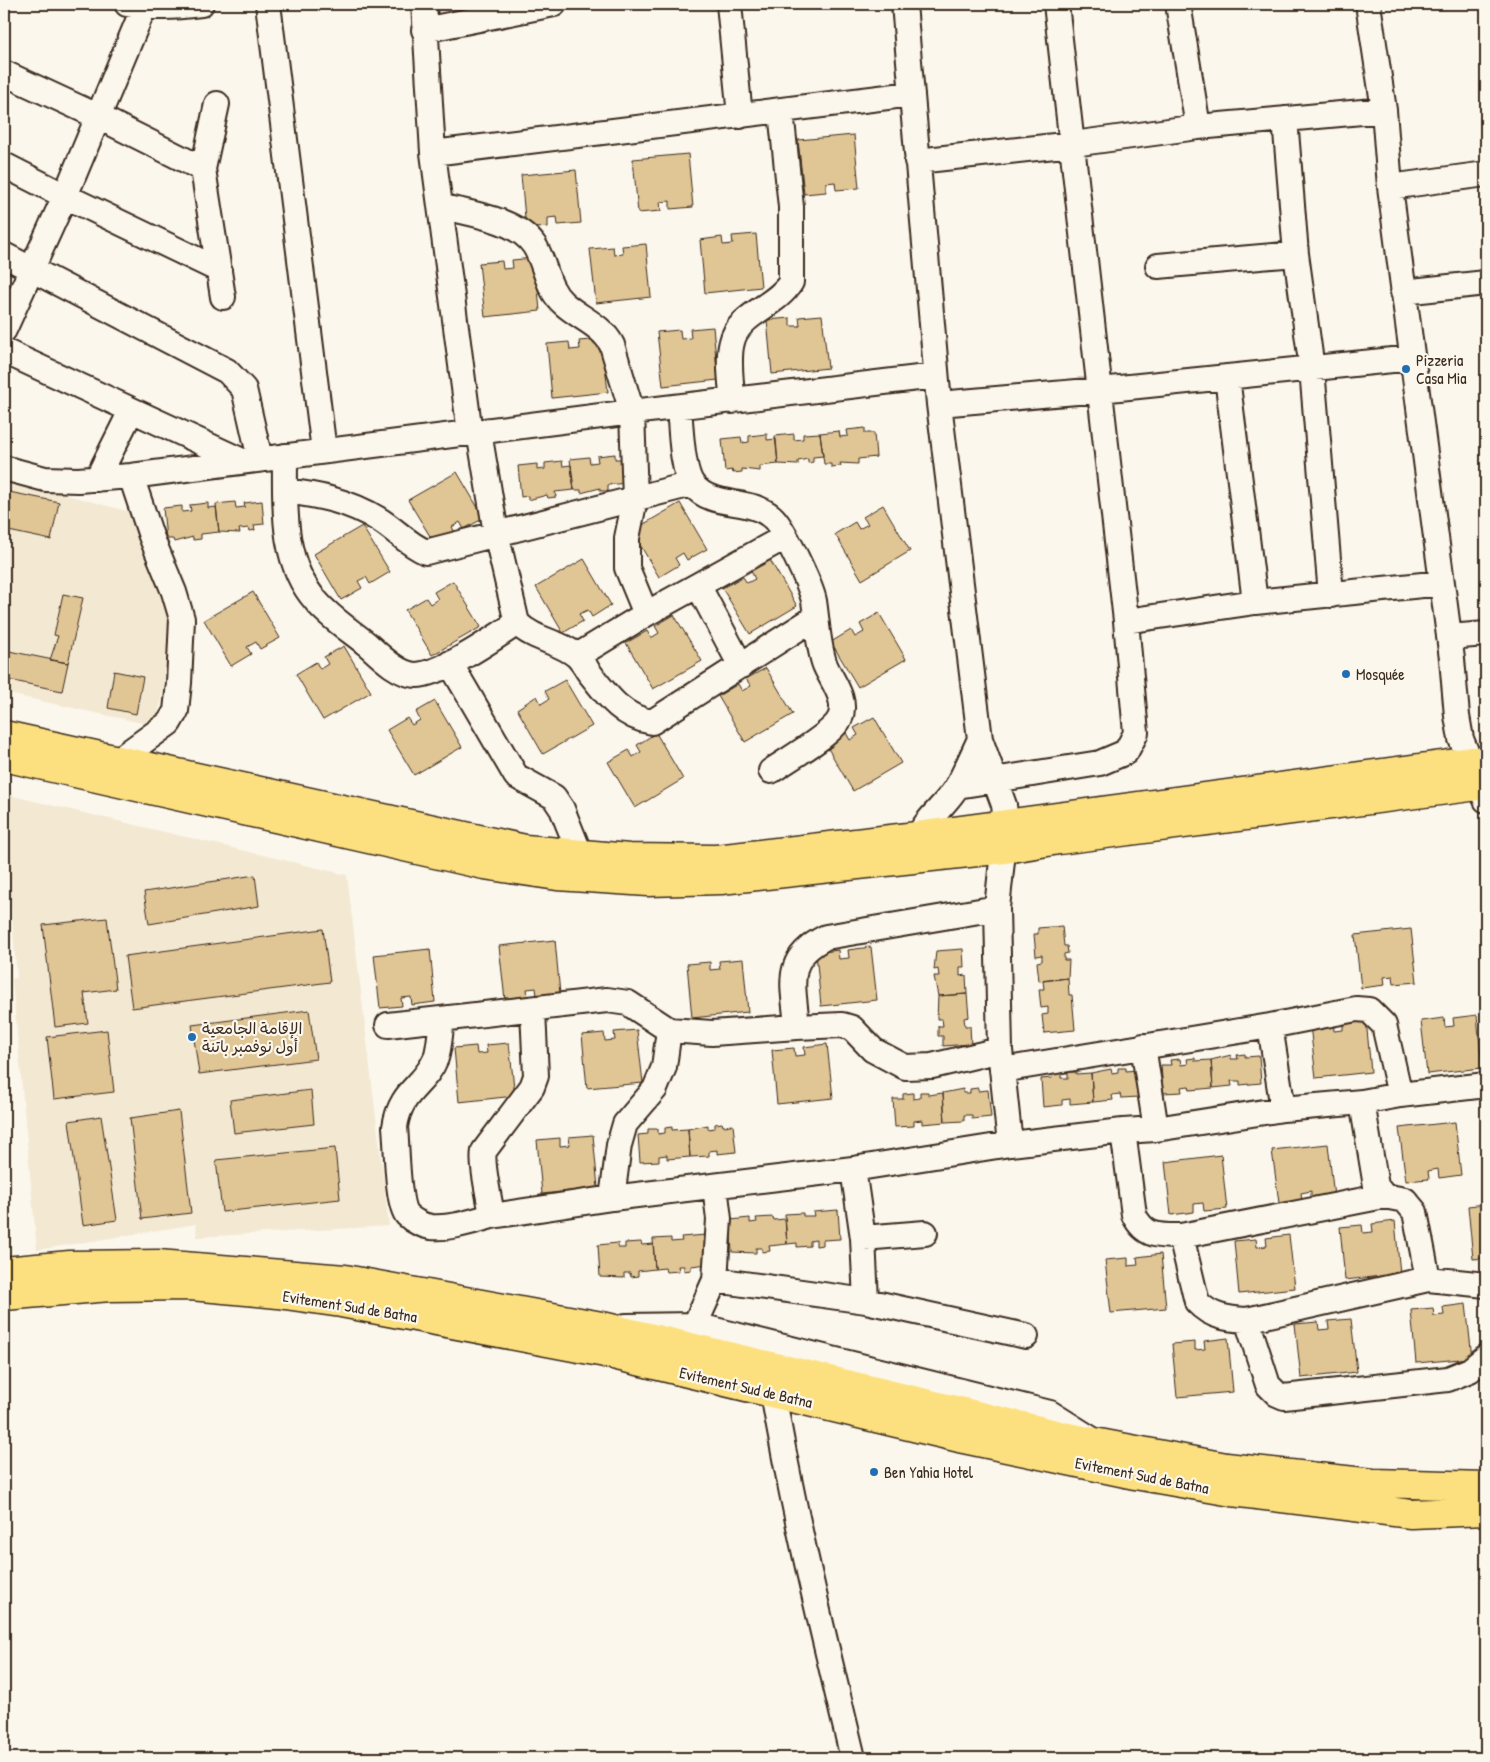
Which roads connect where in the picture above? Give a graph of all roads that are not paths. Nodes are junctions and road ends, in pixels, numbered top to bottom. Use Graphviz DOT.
graph roads {
  1 [pos="201,4"];
  2 [pos="268,4"];
  3 [pos="424,4"];
  4 [pos="554,4"];
  5 [pos="729,4"];
  6 [pos="904,4"];
  7 [pos="1056,4"];
  8 [pos="1178,4"];
  9 [pos="1368,4"];
  10 [pos="135,5"];
  11 [pos="424,30"];
  12 [pos="4,73"];
  13 [pos="912,94"];
  14 [pos="217,104"];
  15 [pos="1384,110"];
  16 [pos="780,111"];
  17 [pos="97,116"];
  18 [pos="740,116"];
  19 [pos="1285,119"];
  20 [pos="1198,127"];
  21 [pos="1073,144"];
  22 [pos="433,153"];
  23 [pos="918,161"];
  24 [pos="4,165"];
  25 [pos="203,169"];
  26 [pos="1486,174"];
  27 [pos="1390,187"];
  28 [pos="65,196"];
  29 [pos="440,206"];
  30 [pos="1296,254"];
  31 [pos="4,255"];
  32 [pos="1158,266"];
  33 [pos="33,269"];
  34 [pos="219,270"];
  35 [pos="1486,283"];
  36 [pos="1403,292"];
  37 [pos="223,297"];
  38 [pos="4,330"];
  39 [pos="4,350"];
  40 [pos="1412,358"];
  41 [pos="1312,369"];
  42 [pos="935,376"];
  43 [pos="1227,377"];
  44 [pos="1100,390"];
  45 [pos="732,401"];
  46 [pos="939,404"];
  47 [pos="679,407"];
  48 [pos="131,411"];
  49 [pos="632,412"];
  50 [pos="475,432"];
  51 [pos="324,451"];
  52 [pos="285,456"];
  53 [pos="251,460"];
  54 [pos="4,468"];
  55 [pos="131,476"];
  56 [pos="97,478"];
  57 [pos="692,484"];
  58 [pos="285,491"];
  59 [pos="635,498"];
  60 [pos="496,533"];
  61 [pos="785,538"];
  62 [pos="1442,583"];
  63 [pos="699,587"];
  64 [pos="1331,595"];
  65 [pos="1255,602"];
  66 [pos="646,614"];
  67 [pos="816,617"];
  68 [pos="1126,621"];
  69 [pos="517,623"];
  70 [pos="1486,634"];
  71 [pos="1449,638"];
  72 [pos="577,656"];
  73 [pos="450,663"];
  74 [pos="740,666"];
  75 [pos="4,735"];
  76 [pos="980,739"];
  77 [pos="4,756"];
  78 [pos="118,760"];
  79 [pos="771,771"];
  80 [pos="1482,779"];
  81 [pos="995,782"];
  82 [pos="957,786"];
  83 [pos="1005,836"];
  84 [pos="914,848"];
  85 [pos="580,854"];
  86 [pos="997,908"];
  87 [pos="533,1010"];
  88 [pos="442,1019"];
  89 [pos="388,1025"];
  90 [pos="1270,1026"];
  91 [pos="796,1027"];
  92 [pos="668,1030"];
  93 [pos="1143,1046"];
  94 [pos="1001,1060"];
  95 [pos="1486,1085"];
  96 [pos="1400,1095"];
  97 [pos="1362,1102"];
  98 [pos="1283,1109"];
  99 [pos="1156,1130"];
  100 [pos="1123,1131"];
  101 [pos="1010,1144"];
  102 [pos="853,1169"];
  103 [pos="715,1186"];
  104 [pos="1384,1196"];
  105 [pos="612,1198"];
  106 [pos="492,1216"];
  107 [pos="925,1233"];
  108 [pos="1180,1236"];
  109 [pos="863,1238"];
  110 [pos="4,1271"];
  111 [pos="1428,1279"];
  112 [pos="715,1280"];
  113 [pos="1486,1284"];
  114 [pos="4,1296"];
  115 [pos="866,1300"];
  116 [pos="1247,1320"];
  117 [pos="695,1325"];
  118 [pos="607,1327"];
  119 [pos="1026,1336"];
  120 [pos="1486,1357"];
  121 [pos="773,1393"];
  122 [pos="1097,1443"];
  123 [pos="1486,1486"];
  124 [pos="1486,1511"];
  125 [pos="853,1758"];
  1 -- 10 [label="street"];
  2 -- 51 [label="street"];
  3 -- 11 [label="street"];
  4 -- 11 [label="street"];
  5 -- 18 [label="street"];
  6 -- 13 [label="street"];
  7 -- 21 [label="street"];
  8 -- 20 [label="street"];
  9 -- 15 [label="street"];
  10 -- 17 [label="street"];
  11 -- 22 [label="street"];
  12 -- 17 [label="street"];
  13 -- 16 [label="street"];
  13 -- 23 [label="street"];
  14 -- 25 [label="street"];
  15 -- 19 [label="street"];
  15 -- 27 [label="street"];
  16 -- 18 [label="street"];
  16 -- 45 [label="street"];
  17 -- 25 [label="street"];
  17 -- 28 [label="street"];
  18 -- 22 [label="street"];
  19 -- 20 [label="street"];
  19 -- 30 [label="street"];
  20 -- 21 [label="street"];
  21 -- 23 [label="street"];
  21 -- 44 [label="street"];
  22 -- 29 [label="street"];
  23 -- 42 [label="street"];
  24 -- 28 [label="street"];
  25 -- 34 [label="street"];
  26 -- 27 [label="street"];
  27 -- 36 [label="street"];
  28 -- 33 [label="street"];
  28 -- 34 [label="street"];
  29 -- 49 [label="street"];
  29 -- 50 [label="street"];
  30 -- 32 [label="street"];
  30 -- 41 [label="street"];
  31 -- 33 [label="street"];
  33 -- 38 [label="street"];
  33 -- 53 [label="street"];
  34 -- 37 [label="street"];
  35 -- 36 [label="street"];
  36 -- 40 [label="street"];
  39 -- 48 [label="street"];
  40 -- 41 [label="street"];
  40 -- 62 [label="street"];
  41 -- 43 [label="street"];
  41 -- 64 [label="street"];
  42 -- 45 [label="street"];
  42 -- 46 [label="street"];
  43 -- 44 [label="street"];
  43 -- 65 [label="street"];
  44 -- 46 [label="street"];
  44 -- 68 [label="street"];
  45 -- 47 [label="street"];
  46 -- 76 [label="street"];
  47 -- 49 [label="street"];
  47 -- 57 [label="street"];
  48 -- 53 [label="street"];
  48 -- 56 [label="street"];
  49 -- 50 [label="street"];
  49 -- 59 [label="street"];
  50 -- 51 [label="street"];
  50 -- 60 [label="street"];
  51 -- 52 [label="street"];
  52 -- 53 [label="street"];
  52 -- 58 [label="street"];
  53 -- 55 [label="street"];
  54 -- 56 [label="street"];
  55 -- 56 [label="street"];
  55 -- 78 [label="street"];
  57 -- 59 [label="street"];
  57 -- 61 [label="street"];
  58 -- 60 [label="street"];
  58 -- 73 [label="street"];
  59 -- 60 [label="street"];
  59 -- 66 [label="street"];
  60 -- 69 [label="street"];
  61 -- 63 [label="street"];
  61 -- 67 [label="street"];
  62 -- 64 [label="street"];
  62 -- 71 [label="street"];
  63 -- 66 [label="street"];
  63 -- 74 [label="street"];
  64 -- 65 [label="street"];
  65 -- 68 [label="street"];
  66 -- 72 [label="street"];
  67 -- 74 [label="street"];
  67 -- 79 [label="street"];
  68 -- 81 [label="street"];
  69 -- 72 [label="street"];
  69 -- 73 [label="street"];
  70 -- 71 [label="street"];
  71 -- 80 [label="street"];
  72 -- 74 [label="street"];
  73 -- 85 [label="street"];
  75 -- 78 [label="main road"];
  76 -- 81 [label="street"];
  76 -- 82 [label="street"];
  77 -- 84 [label="main road"];
  78 -- 85 [label="main road"];
  80 -- 83 [label="main road"];
  81 -- 82 [label="street"];
  81 -- 83 [label="street"];
  82 -- 84 [label="street"];
  83 -- 84 [label="main road"];
  83 -- 86 [label="street"];
  84 -- 85 [label="main road"];
  86 -- 91 [label="street"];
  86 -- 94 [label="street"];
  87 -- 88 [label="street"];
  87 -- 92 [label="street"];
  87 -- 106 [label="street"];
  88 -- 89 [label="street"];
  88 -- 106 [label="street"];
  90 -- 93 [label="street"];
  90 -- 96 [label="street"];
  90 -- 98 [label="street"];
  91 -- 92 [label="street"];
  91 -- 94 [label="street"];
  92 -- 105 [label="street"];
  93 -- 94 [label="street"];
  93 -- 99 [label="street"];
  94 -- 101 [label="street"];
  95 -- 96 [label="street"];
  96 -- 97 [label="street"];
  97 -- 98 [label="street"];
  97 -- 104 [label="street"];
  98 -- 99 [label="street"];
  99 -- 100 [label="street"];
  100 -- 101 [label="street"];
  100 -- 108 [label="street"];
  101 -- 102 [label="street"];
  102 -- 103 [label="street"];
  102 -- 109 [label="street"];
  103 -- 105 [label="street"];
  103 -- 112 [label="street"];
  104 -- 108 [label="street"];
  104 -- 111 [label="street"];
  105 -- 106 [label="street"];
  107 -- 109 [label="street"];
  108 -- 116 [label="street"];
  109 -- 115 [label="street"];
  110 -- 118 [label="main road, Evitement Sud de Batna"];
  111 -- 113 [label="street"];
  111 -- 116 [label="street"];
  112 -- 115 [label="street"];
  112 -- 117 [label="street"];
  114 -- 121 [label="main road, Evitement Sud de Batna"];
  115 -- 119 [label="street"];
  116 -- 120 [label="street"];
  117 -- 118 [label="street"];
  117 -- 122 [label="street"];
  118 -- 122 [label="main road, Evitement Sud de Batna"];
  121 -- 124 [label="main road, Evitement Sud de Batna"];
  121 -- 125 [label="street"];
  122 -- 123 [label="main road, Evitement Sud de Batna"];
}
